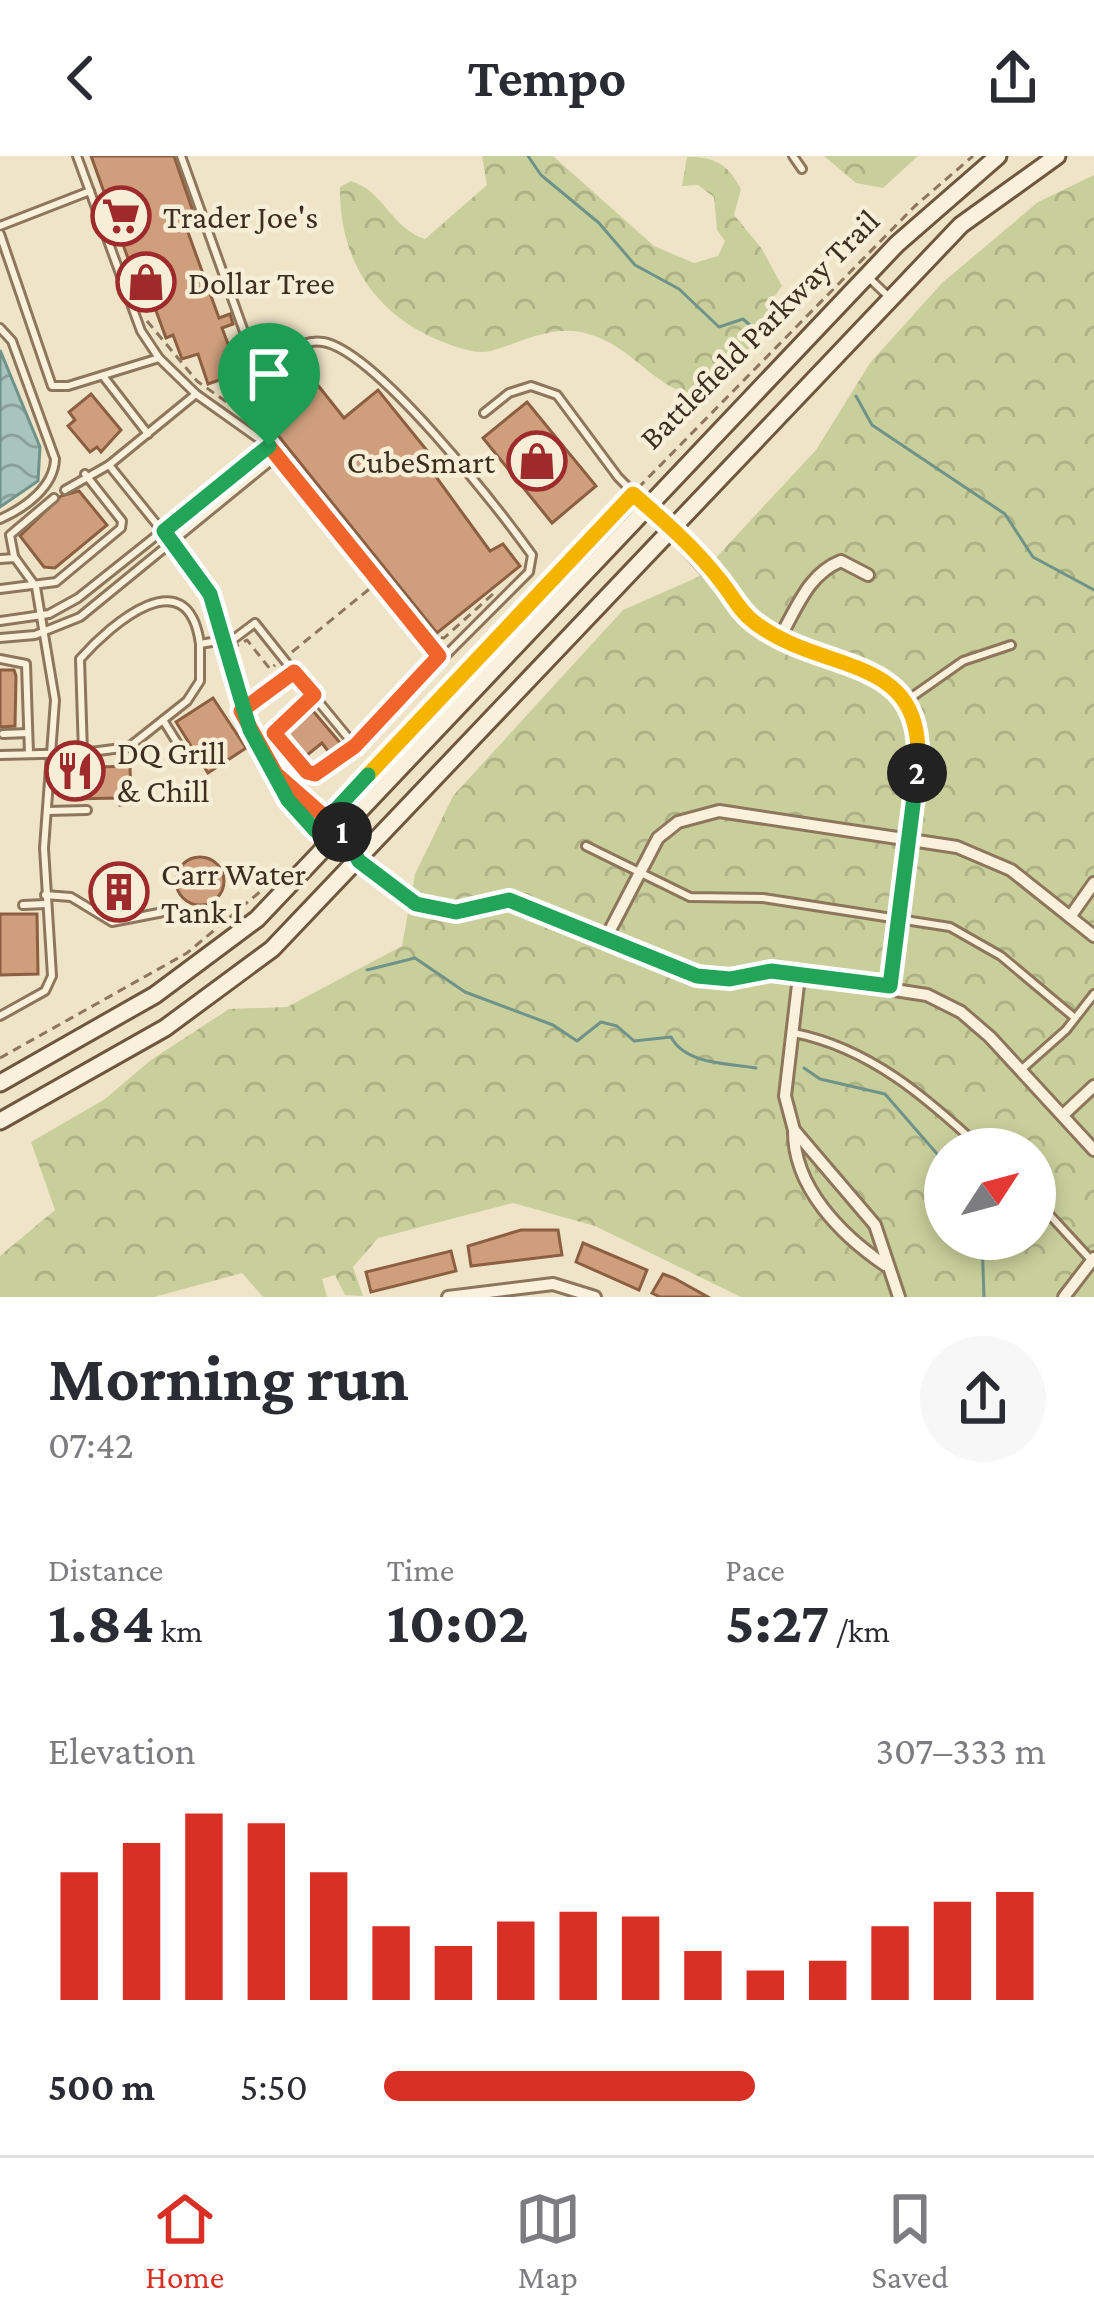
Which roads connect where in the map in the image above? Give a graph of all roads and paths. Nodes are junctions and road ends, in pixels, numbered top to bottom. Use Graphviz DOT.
graph roads {
  1 [pos="77,156"];
  2 [pos="182,156"];
  3 [pos="793,156"];
  4 [pos="973,156"];
  5 [pos="998,156"];
  6 [pos="1057,156"];
  7 [pos="802,169"];
  8 [pos="90,191"];
  9 [pos="0,230"];
  10 [pos="867,276"];
  11 [pos="890,298"];
  12 [pos="141,308"];
  13 [pos="0,328"];
  14 [pos="159,358"];
  15 [pos="103,376"];
  16 [pos="196,394"];
  17 [pos="484,412"];
  18 [pos="148,434"];
  19 [pos="269,446"];
  20 [pos="277,456"];
  21 [pos="109,465"];
  22 [pos="85,474"];
  23 [pos="65,490"];
  24 [pos="633,494"];
  25 [pos="55,498"];
  26 [pos="648,507"];
  27 [pos="0,519"];
  28 [pos="164,531"];
  29 [pos="671,531"];
  30 [pos="172,542"];
  31 [pos="15,558"];
  32 [pos="0,559"];
  33 [pos="868,574"];
  34 [pos="387,575"];
  35 [pos="379,581"];
  36 [pos="36,587"];
  37 [pos="0,589"];
  38 [pos="494,593"];
  39 [pos="40,617"];
  40 [pos="0,621"];
  41 [pos="44,632"];
  42 [pos="780,637"];
  43 [pos="0,638"];
  44 [pos="200,644"];
  45 [pos="1011,645"];
  46 [pos="223,647"];
  47 [pos="439,656"];
  48 [pos="283,658"];
  49 [pos="0,659"];
  50 [pos="294,672"];
  51 [pos="314,695"];
  52 [pos="906,700"];
  53 [pos="241,711"];
  54 [pos="15,716"];
  55 [pos="27,716"];
  56 [pos="163,720"];
  57 [pos="28,733"];
  58 [pos="3,734"];
  59 [pos="178,744"];
  60 [pos="355,746"];
  61 [pos="55,753"];
  62 [pos="82,753"];
  63 [pos="29,754"];
  64 [pos="0,755"];
  65 [pos="276,774"];
  66 [pos="87,810"];
  67 [pos="47,811"];
  68 [pos="334,832"];
  69 [pos="910,843"];
  70 [pos="586,846"];
  71 [pos="359,861"];
  72 [pos="289,865"];
  73 [pos="637,872"];
  74 [pos="1094,883"];
  75 [pos="46,899"];
  76 [pos="22,905"];
  77 [pos="174,910"];
  78 [pos="900,915"];
  79 [pos="1070,916"];
  80 [pos="607,936"];
  81 [pos="1094,936"];
  82 [pos="799,976"];
  83 [pos="890,986"];
  84 [pos="1094,994"];
  85 [pos="0,1016"];
  86 [pos="1075,1018"];
  87 [pos="791,1033"];
  88 [pos="0,1058"];
  89 [pos="1021,1070"];
  90 [pos="0,1083"];
  91 [pos="1094,1086"];
  92 [pos="1063,1114"];
  93 [pos="0,1120"];
  94 [pos="956,1128"];
  95 [pos="794,1130"];
  96 [pos="1094,1150"];
  97 [pos="1056,1221"];
  98 [pos="1093,1261"];
  99 [pos="886,1266"];
  100 [pos="500,1292"];
  101 [pos="448,1297"];
  102 [pos="596,1297"];
  103 [pos="899,1297"];
  104 [pos="1064,1297"];
  1 -- 8 [label="lane"];
  2 -- 47 [label="lane"];
  3 -- 7 [label="lane"];
  4 -- 24 [label="path, Battlefield Parkway Trail"];
  5 -- 10 [label="main road"];
  6 -- 11 [label="main road"];
  8 -- 9 [label="lane"];
  8 -- 14 [label="lane"];
  9 -- 15 [label="lane"];
  10 -- 11 [label="lane"];
  10 -- 26 [label="main road"];
  11 -- 29 [label="main road"];
  12 -- 34 [label="path"];
  13 -- 27 [label="lane"];
  14 -- 15 [label="lane"];
  14 -- 16 [label="lane"];
  15 -- 18 [label="lane"];
  16 -- 18 [label="lane"];
  16 -- 19 [label="lane"];
  17 -- 24 [label="lane"];
  18 -- 21 [label="lane"];
  19 -- 20 [label="lane"];
  19 -- 28 [label="lane"];
  20 -- 30 [label="lane"];
  20 -- 35 [label="lane"];
  21 -- 22 [label="lane"];
  21 -- 28 [label="lane"];
  22 -- 23 [label="lane"];
  22 -- 36 [label="lane"];
  24 -- 26 [label="lane"];
  24 -- 68 [label="path, Battlefield Parkway Trail"];
  25 -- 31 [label="lane"];
  26 -- 29 [label="lane"];
  26 -- 68 [label="main road"];
  28 -- 30 [label="lane"];
  28 -- 39 [label="lane"];
  29 -- 42 [label="street"];
  29 -- 71 [label="main road"];
  30 -- 41 [label="lane"];
  30 -- 46 [label="lane"];
  31 -- 32 [label="lane"];
  31 -- 36 [label="lane"];
  33 -- 42 [label="street"];
  34 -- 35 [label="path"];
  34 -- 38 [label="path"];
  35 -- 47 [label="lane"];
  35 -- 48 [label="path"];
  36 -- 37 [label="lane"];
  36 -- 39 [label="lane"];
  39 -- 40 [label="lane"];
  39 -- 41 [label="lane"];
  41 -- 43 [label="lane"];
  41 -- 61 [label="lane"];
  42 -- 52 [label="street"];
  44 -- 46 [label="lane"];
  44 -- 56 [label="lane"];
  44 -- 62 [label="lane"];
  45 -- 52 [label="lane"];
  46 -- 48 [label="path"];
  46 -- 48 [label="lane"];
  46 -- 53 [label="lane"];
  47 -- 60 [label="lane"];
  48 -- 50 [label="lane"];
  49 -- 55 [label="lane"];
  50 -- 51 [label="lane"];
  50 -- 53 [label="lane"];
  51 -- 60 [label="lane"];
  51 -- 60 [label="lane"];
  52 -- 69 [label="street"];
  53 -- 65 [label="lane"];
  54 -- 55 [label="lane"];
  55 -- 57 [label="lane"];
  56 -- 59 [label="lane"];
  56 -- 62 [label="lane"];
  57 -- 58 [label="lane"];
  57 -- 63 [label="lane"];
  61 -- 62 [label="lane"];
  61 -- 63 [label="lane"];
  61 -- 67 [label="lane"];
  63 -- 64 [label="lane"];
  65 -- 68 [label="lane"];
  65 -- 68 [label="lane"];
  66 -- 67 [label="lane"];
  67 -- 75 [label="lane"];
  68 -- 71 [label="lane"];
  68 -- 71 [label="lane"];
  68 -- 90 [label="main road"];
  69 -- 73 [label="street"];
  69 -- 78 [label="street"];
  69 -- 79 [label="street"];
  70 -- 73 [label="lane"];
  71 -- 80 [label="street"];
  71 -- 93 [label="main road"];
  72 -- 88 [label="path"];
  73 -- 78 [label="lane"];
  73 -- 80 [label="street"];
  74 -- 79 [label="street"];
  75 -- 76 [label="lane"];
  75 -- 77 [label="lane"];
  75 -- 85 [label="lane"];
  78 -- 83 [label="street"];
  78 -- 86 [label="lane"];
  79 -- 81 [label="street"];
  80 -- 82 [label="street"];
  82 -- 83 [label="street"];
  82 -- 87 [label="street"];
  83 -- 89 [label="street"];
  84 -- 86 [label="lane"];
  86 -- 89 [label="lane"];
  87 -- 94 [label="lane"];
  87 -- 95 [label="street"];
  89 -- 92 [label="street"];
  91 -- 92 [label="street"];
  92 -- 96 [label="street"];
  95 -- 99 [label="street"];
  95 -- 99 [label="street"];
  97 -- 98 [label="lane"];
  98 -- 104 [label="street"];
  99 -- 103 [label="street"];
  100 -- 101 [label="street"];
  100 -- 102 [label="street"];
}
